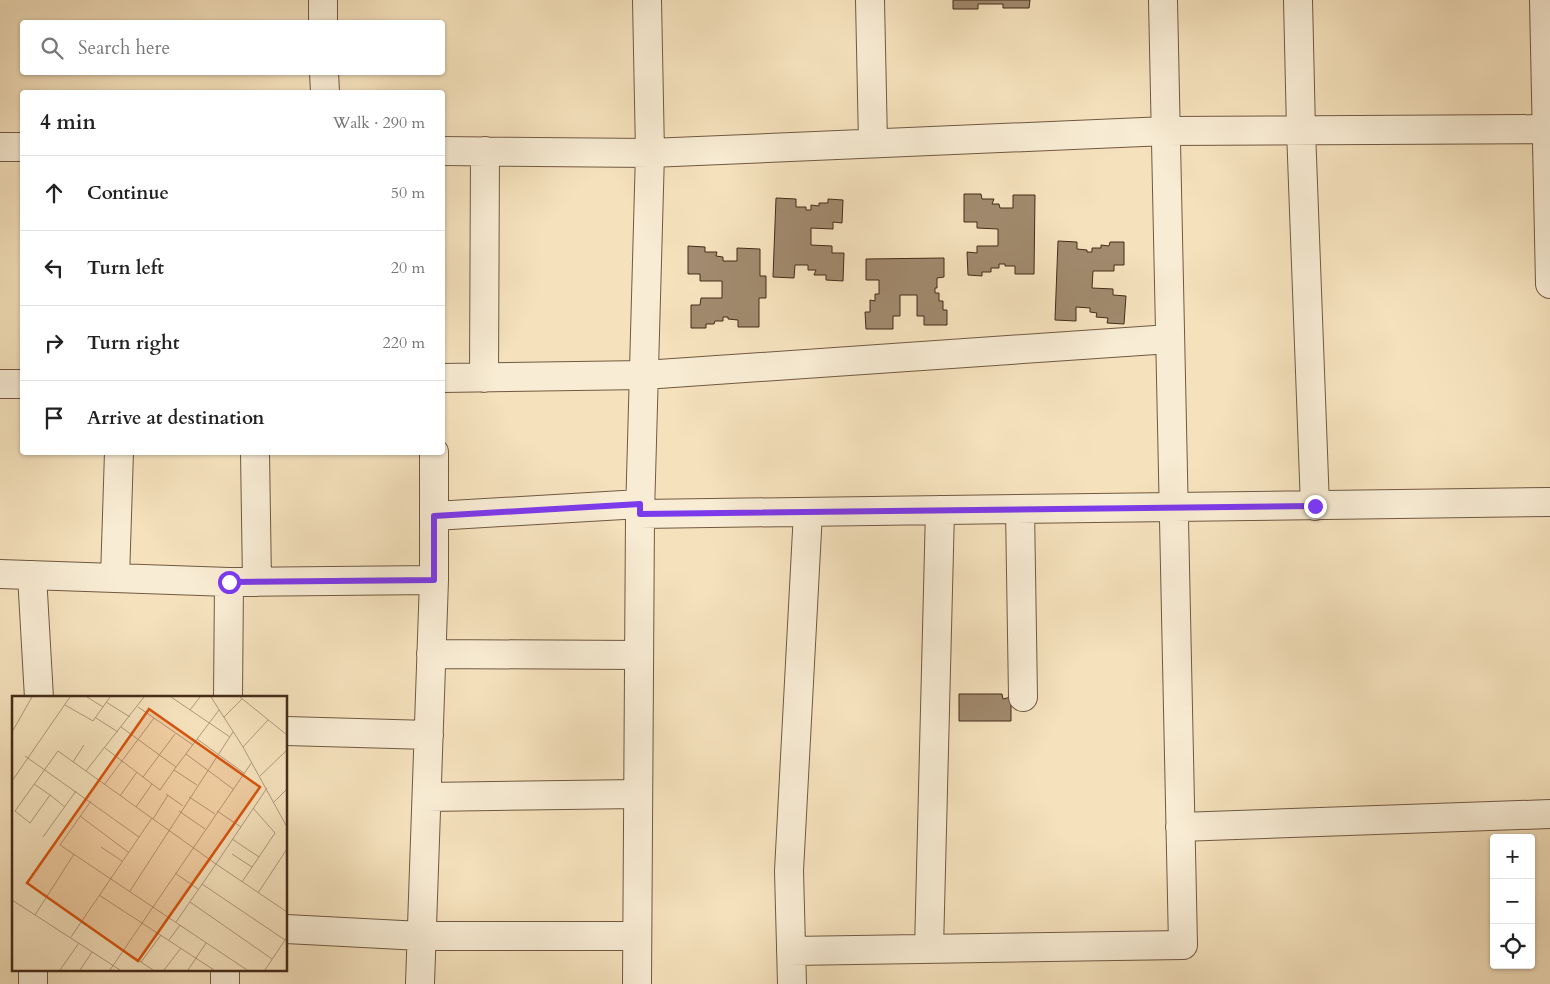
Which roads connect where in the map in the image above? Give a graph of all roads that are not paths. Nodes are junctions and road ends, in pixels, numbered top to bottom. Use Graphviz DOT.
graph roads {
  1 [pos="323,0"];
  2 [pos="647,0"];
  3 [pos="870,0"];
  4 [pos="1164,0"];
  5 [pos="1298,0"];
  6 [pos="1544,0"];
  7 [pos="323,20"];
  8 [pos="324,75"];
  9 [pos="325,90"];
  10 [pos="1548,129"];
  11 [pos="1301,130"];
  12 [pos="1166,131"];
  13 [pos="873,143"];
  14 [pos="0,147"];
  15 [pos="20,147"];
  16 [pos="445,151"];
  17 [pos="485,151"];
  18 [pos="650,153"];
  19 [pos="1550,284"];
  20 [pos="1170,339"];
  21 [pos="644,375"];
  22 [pos="445,378"];
  23 [pos="484,378"];
  24 [pos="0,384"];
  25 [pos="20,384"];
  26 [pos="119,455"];
  27 [pos="255,455"];
  28 [pos="434,455"];
  29 [pos="1550,502"];
  30 [pos="1315,506"];
  31 [pos="1174,507"];
  32 [pos="640,509"];
  33 [pos="1020,509"];
  34 [pos="940,510"];
  35 [pos="808,512"];
  36 [pos="434,516"];
  37 [pos="0,574"];
  38 [pos="32,575"];
  39 [pos="115,578"];
  40 [pos="434,580"];
  41 [pos="229,582"];
  42 [pos="257,582"];
  43 [pos="431,654"];
  44 [pos="639,655"];
  45 [pos="39,696"];
  46 [pos="228,696"];
  47 [pos="1023,697"];
  48 [pos="288,731"];
  49 [pos="429,735"];
  50 [pos="638,794"];
  51 [pos="426,797"];
  52 [pos="1550,814"];
  53 [pos="1180,827"];
  54 [pos="288,929"];
  55 [pos="421,936"];
  56 [pos="637,936"];
  57 [pos="929,949"];
  58 [pos="791,951"];
  59 [pos="420,984"];
  60 [pos="637,984"];
  61 [pos="792,984"];
  1 -- 7 [label="street"];
  2 -- 18 [label="street"];
  3 -- 13 [label="street"];
  4 -- 12 [label="street"];
  5 -- 11 [label="street"];
  6 -- 10 [label="street"];
  8 -- 9 [label="street"];
  10 -- 11 [label="street"];
  10 -- 19 [label="street"];
  11 -- 12 [label="street"];
  11 -- 30 [label="street"];
  12 -- 13 [label="street"];
  12 -- 20 [label="street"];
  13 -- 18 [label="street"];
  14 -- 15 [label="street"];
  16 -- 17 [label="street"];
  17 -- 18 [label="street"];
  17 -- 23 [label="street"];
  18 -- 21 [label="street"];
  20 -- 21 [label="street"];
  20 -- 31 [label="street"];
  21 -- 23 [label="street"];
  21 -- 32 [label="street"];
  22 -- 23 [label="street"];
  24 -- 25 [label="street"];
  26 -- 39 [label="street"];
  27 -- 42 [label="street"];
  28 -- 36 [label="street"];
  29 -- 30 [label="street"];
  30 -- 31 [label="street"];
  31 -- 33 [label="street"];
  31 -- 53 [label="street"];
  32 -- 35 [label="street"];
  32 -- 36 [label="street"];
  32 -- 44 [label="street"];
  33 -- 34 [label="street"];
  33 -- 47 [label="street"];
  34 -- 35 [label="street"];
  34 -- 57 [label="street"];
  35 -- 58 [label="street"];
  36 -- 40 [label="street"];
  37 -- 38 [label="street"];
  38 -- 39 [label="street"];
  38 -- 45 [label="street"];
  39 -- 41 [label="street"];
  40 -- 42 [label="street"];
  40 -- 43 [label="street"];
  41 -- 42 [label="street"];
  41 -- 46 [label="street"];
  43 -- 44 [label="street"];
  43 -- 49 [label="street"];
  44 -- 50 [label="street"];
  48 -- 49 [label="street"];
  49 -- 51 [label="street"];
  50 -- 51 [label="street"];
  50 -- 56 [label="street"];
  51 -- 55 [label="street"];
  52 -- 53 [label="street"];
  53 -- 57 [label="street"];
  54 -- 55 [label="street"];
  55 -- 56 [label="street"];
  55 -- 59 [label="street"];
  56 -- 60 [label="street"];
  57 -- 58 [label="street"];
  58 -- 61 [label="street"];
}
